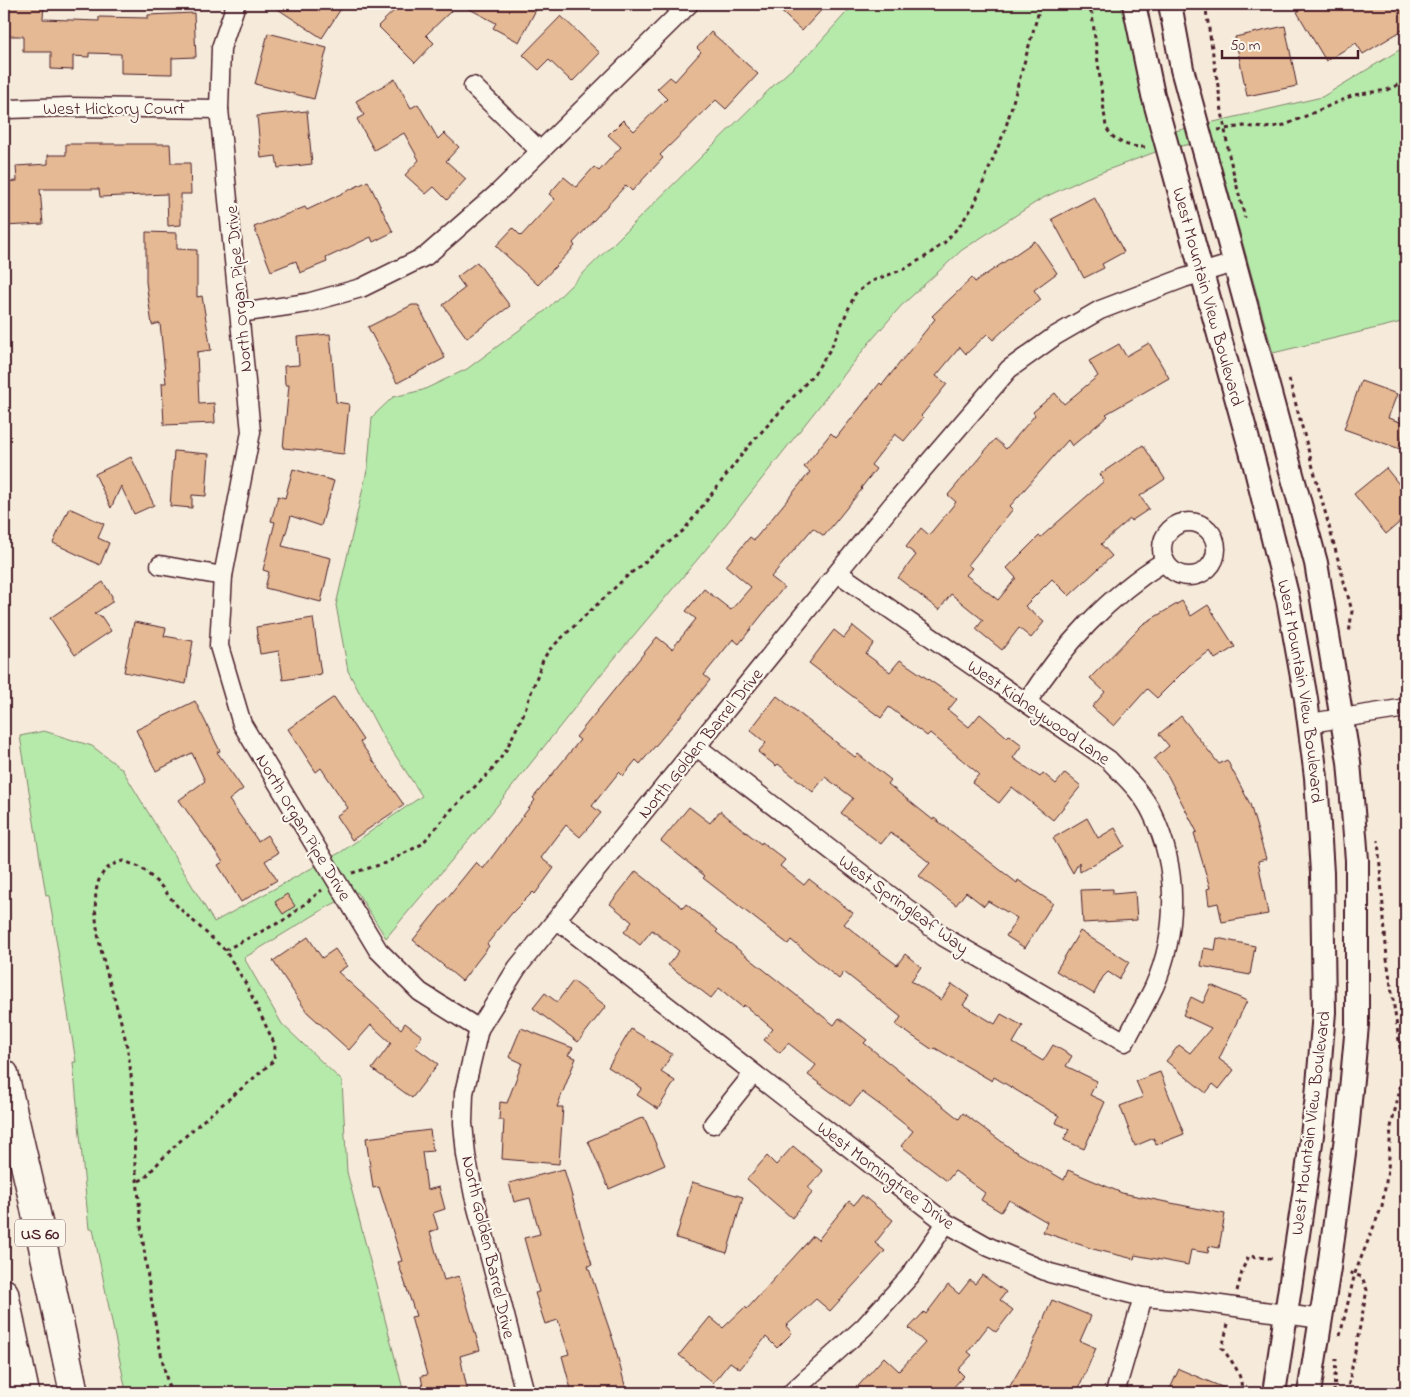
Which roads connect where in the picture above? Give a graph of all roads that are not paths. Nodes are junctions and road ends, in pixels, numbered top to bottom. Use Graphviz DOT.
graph roads {
  1 [pos="236,4"];
  2 [pos="688,4"];
  3 [pos="1134,4"];
  4 [pos="1170,4"];
  5 [pos="473,86"];
  6 [pos="8,109"];
  7 [pos="219,109"];
  8 [pos="539,150"];
  9 [pos="1234,263"];
  10 [pos="1201,273"];
  11 [pos="240,313"];
  12 [pos="1165,561"];
  13 [pos="160,565"];
  14 [pos="838,573"];
  15 [pos="223,576"];
  16 [pos="1027,702"];
  17 [pos="1406,708"];
  18 [pos="1343,718"];
  19 [pos="1310,723"];
  20 [pos="696,747"];
  21 [pos="557,920"];
  22 [pos="479,1029"];
  23 [pos="1125,1042"];
  24 [pos="4,1074"];
  25 [pos="752,1074"];
  26 [pos="713,1124"];
  27 [pos="946,1223"];
  28 [pos="4,1293"];
  29 [pos="1143,1297"];
  30 [pos="1286,1315"];
  31 [pos="1321,1319"];
  32 [pos="25,1393"];
  33 [pos="74,1393"];
  34 [pos="525,1393"];
  35 [pos="791,1393"];
  36 [pos="1115,1393"];
  37 [pos="1274,1393"];
  38 [pos="1309,1393"];
  1 -- 7 [label="street, North Organ Pipe Drive"];
  2 -- 8 [label="street"];
  3 -- 10 [label="street, West Mountain View Boulevard"];
  4 -- 9 [label="street, West Mountain View Boulevard"];
  5 -- 8 [label="street"];
  6 -- 7 [label="street, West Hickory Court"];
  7 -- 11 [label="street, North Organ Pipe Drive"];
  8 -- 11 [label="street"];
  9 -- 10 [label="street, North Golden Barrel Drive"];
  9 -- 18 [label="street, West Mountain View Boulevard"];
  10 -- 14 [label="street, North Golden Barrel Drive"];
  10 -- 19 [label="street, West Mountain View Boulevard"];
  11 -- 15 [label="street, North Organ Pipe Drive"];
  12 -- 16 [label="street"];
  13 -- 15 [label="street"];
  14 -- 16 [label="street, West Kidneywood Lane"];
  14 -- 20 [label="street, North Golden Barrel Drive"];
  15 -- 22 [label="street, North Organ Pipe Drive"];
  16 -- 23 [label="street, West Kidneywood Lane"];
  17 -- 18 [label="street"];
  18 -- 19 [label="street"];
  18 -- 31 [label="street, West Mountain View Boulevard"];
  19 -- 30 [label="street, West Mountain View Boulevard"];
  20 -- 21 [label="street, North Golden Barrel Drive"];
  20 -- 23 [label="street, West Springleaf Way"];
  21 -- 22 [label="street, North Golden Barrel Drive"];
  21 -- 25 [label="street, West Morningtree Drive"];
  22 -- 34 [label="street, North Golden Barrel Drive"];
  24 -- 33 [label="highway, US 60"];
  25 -- 26 [label="street"];
  25 -- 27 [label="street, West Morningtree Drive"];
  27 -- 29 [label="street, West Morningtree Drive"];
  27 -- 35 [label="street"];
  28 -- 32 [label="highway"];
  29 -- 30 [label="street, West Morningtree Drive"];
  29 -- 36 [label="street"];
  30 -- 31 [label="street, West Morningtree Drive"];
  30 -- 37 [label="street, West Mountain View Boulevard"];
  31 -- 38 [label="street, West Mountain View Boulevard"];
}
